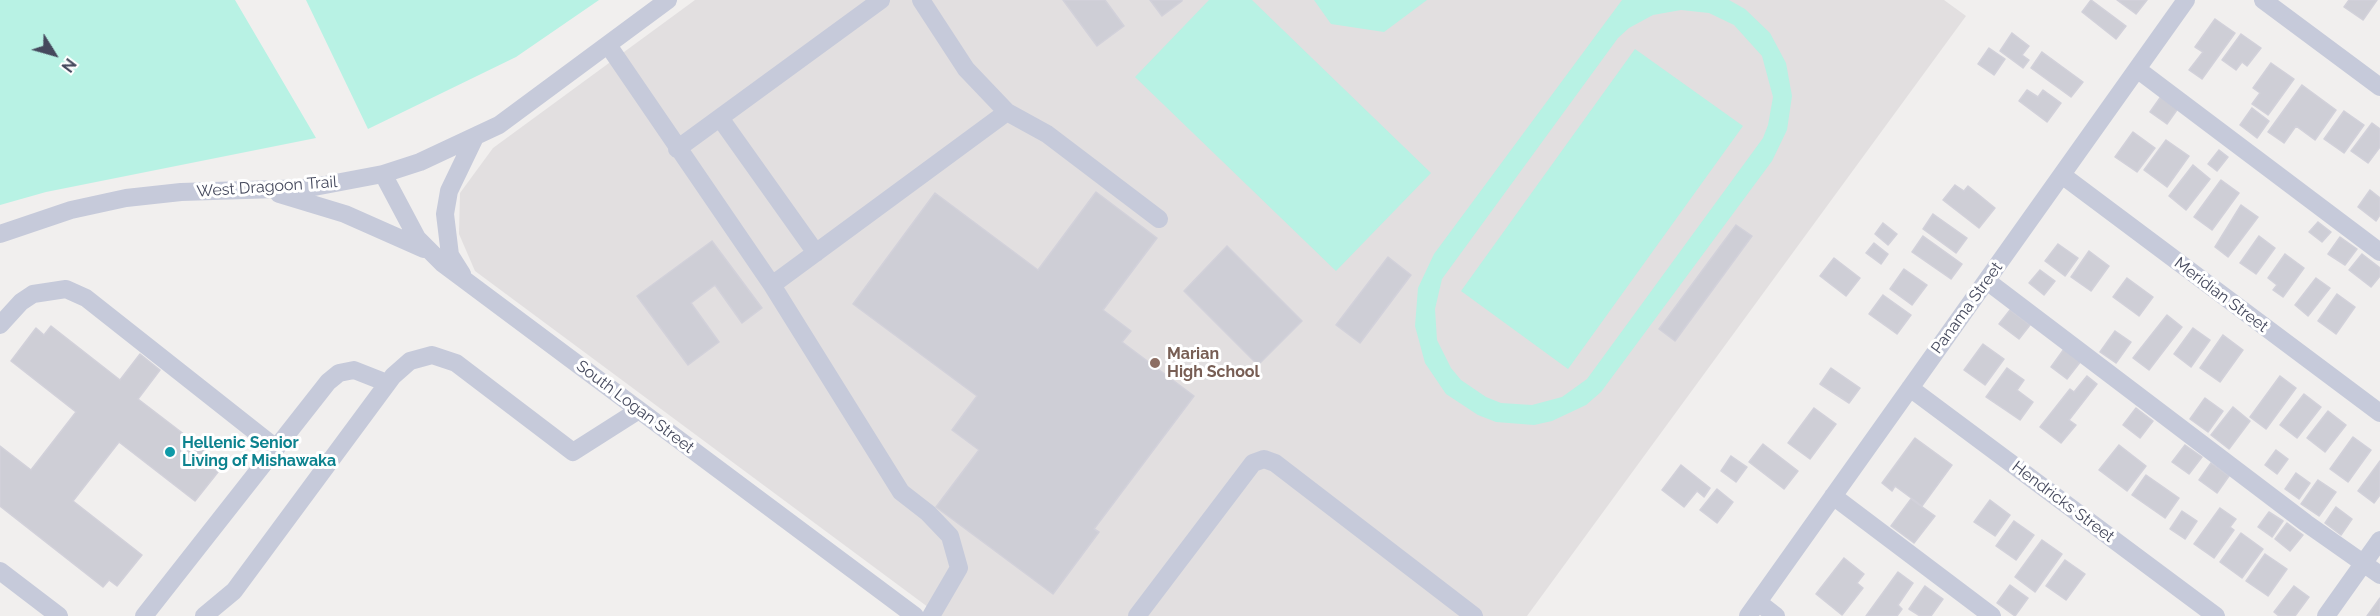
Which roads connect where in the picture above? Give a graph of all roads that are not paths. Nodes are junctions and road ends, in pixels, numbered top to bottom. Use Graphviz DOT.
graph roads {
  1 [pos="668,0"];
  2 [pos="881,0"];
  3 [pos="921,0"];
  4 [pos="2186,0"];
  5 [pos="2263,0"];
  6 [pos="608,45"];
  7 [pos="2137,69"];
  8 [pos="2380,87"];
  9 [pos="1007,112"];
  10 [pos="720,118"];
  11 [pos="474,139"];
  12 [pos="677,149"];
  13 [pos="383,174"];
  14 [pos="2062,176"];
  15 [pos="266,190"];
  16 [pos="1159,219"];
  17 [pos="0,234"];
  18 [pos="428,251"];
  19 [pos="2380,252"];
  20 [pos="816,253"];
  21 [pos="466,280"];
  22 [pos="1987,281"];
  23 [pos="772,285"];
  24 [pos="0,325"];
  25 [pos="387,383"];
  26 [pos="1910,388"];
  27 [pos="639,410"];
  28 [pos="2380,413"];
  29 [pos="276,448"];
  30 [pos="1833,496"];
  31 [pos="2380,540"];
  32 [pos="2364,563"];
  33 [pos="0,571"];
  34 [pos="2380,575"];
  35 [pos="1753,609"];
  36 [pos="58,616"];
  37 [pos="144,616"];
  38 [pos="204,616"];
  39 [pos="915,616"];
  40 [pos="931,616"];
  41 [pos="1137,616"];
  42 [pos="1474,616"];
  43 [pos="1776,616"];
  44 [pos="1992,616"];
  45 [pos="2217,616"];
  46 [pos="2326,616"];
  1 -- 6 [label="street, West Dragoon Trail"];
  2 -- 10 [label="street"];
  3 -- 9 [label="street"];
  4 -- 7 [label="street, Panama Street"];
  5 -- 8 [label="street"];
  6 -- 11 [label="street, West Dragoon Trail"];
  6 -- 12 [label="street"];
  7 -- 14 [label="street, Panama Street"];
  7 -- 19 [label="street"];
  9 -- 16 [label="street"];
  9 -- 20 [label="street"];
  10 -- 12 [label="street"];
  10 -- 20 [label="street"];
  11 -- 13 [label="street, West Dragoon Trail"];
  11 -- 21 [label="street"];
  12 -- 23 [label="street"];
  13 -- 15 [label="street, West Dragoon Trail"];
  13 -- 18 [label="street, South Logan Street"];
  14 -- 22 [label="street, Panama Street"];
  14 -- 28 [label="street, Meridian Street"];
  15 -- 17 [label="street, West Dragoon Trail"];
  15 -- 18 [label="street"];
  18 -- 21 [label="street, South Logan Street"];
  20 -- 23 [label="street"];
  21 -- 27 [label="street, South Logan Street"];
  22 -- 26 [label="street, Panama Street"];
  22 -- 32 [label="street"];
  23 -- 40 [label="street"];
  24 -- 29 [label="street"];
  25 -- 27 [label="street"];
  25 -- 29 [label="street"];
  25 -- 38 [label="street"];
  26 -- 30 [label="street, Panama Street"];
  26 -- 45 [label="street, Hendricks Street"];
  27 -- 39 [label="street, South Logan Street"];
  29 -- 37 [label="street"];
  30 -- 35 [label="street, Panama Street"];
  30 -- 44 [label="street"];
  31 -- 32 [label="street"];
  32 -- 34 [label="street"];
  32 -- 46 [label="street"];
  33 -- 36 [label="street"];
  35 -- 43 [label="street"];
  41 -- 42 [label="street"];
}
